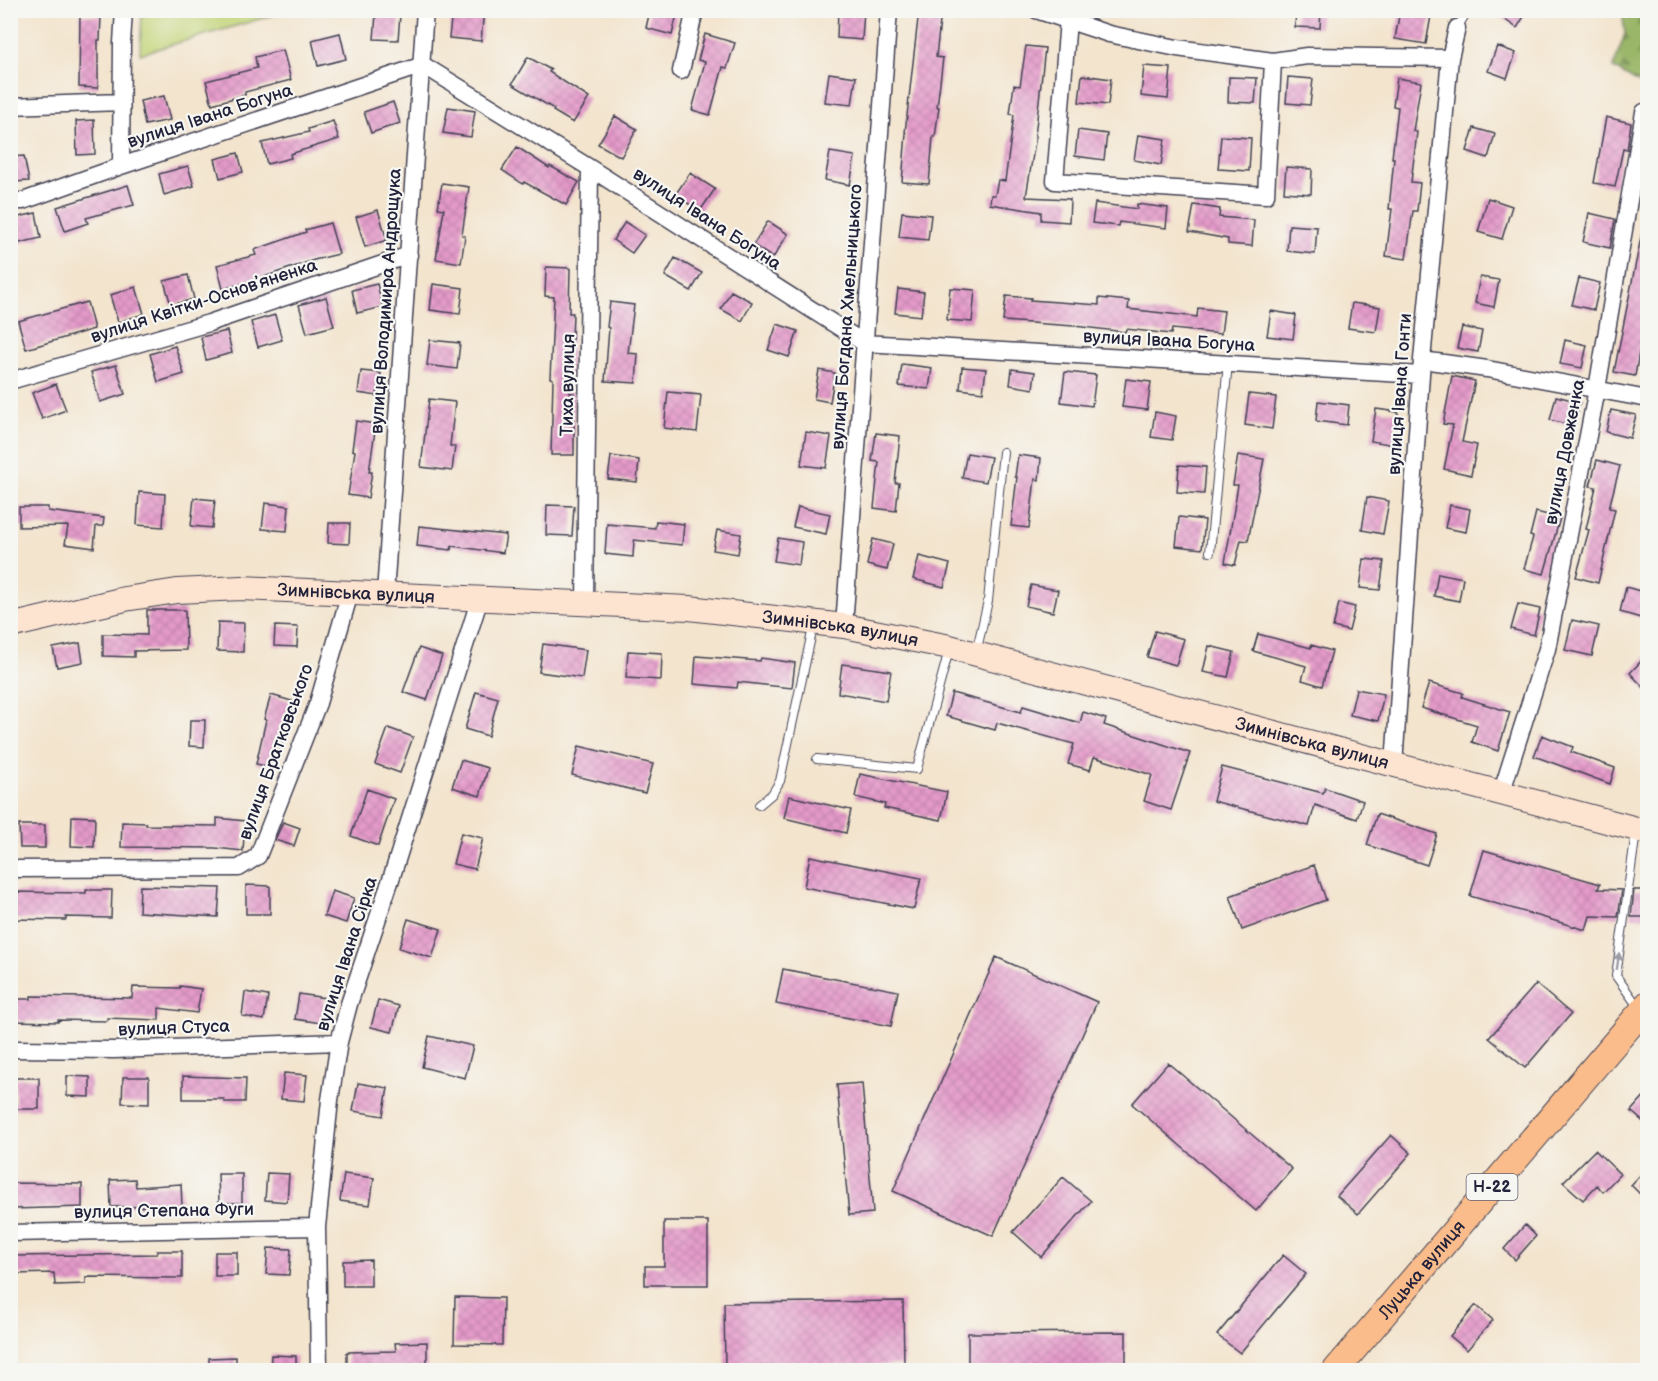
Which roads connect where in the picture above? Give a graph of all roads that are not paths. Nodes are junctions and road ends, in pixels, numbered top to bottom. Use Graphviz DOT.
graph roads {
  1 [pos="124,10"];
  2 [pos="426,10"];
  3 [pos="695,10"];
  4 [pos="889,10"];
  5 [pos="1036,10"];
  6 [pos="1468,10"];
  7 [pos="1068,20"];
  8 [pos="1457,28"];
  9 [pos="1450,57"];
  10 [pos="1273,61"];
  11 [pos="423,65"];
  12 [pos="681,71"];
  13 [pos="121,102"];
  14 [pos="10,106"];
  15 [pos="1644,112"];
  16 [pos="121,166"];
  17 [pos="590,168"];
  18 [pos="10,201"];
  19 [pos="409,255"];
  20 [pos="864,343"];
  21 [pos="1228,363"];
  22 [pos="1421,367"];
  23 [pos="10,381"];
  24 [pos="1597,389"];
  25 [pos="1647,399"];
  26 [pos="1003,452"];
  27 [pos="1210,552"];
  28 [pos="350,593"];
  29 [pos="385,594"];
  30 [pos="480,598"];
  31 [pos="585,603"];
  32 [pos="814,623"];
  33 [pos="10,626"];
  34 [pos="844,626"];
  35 [pos="950,647"];
  36 [pos="976,654"];
  37 [pos="817,759"];
  38 [pos="1394,765"];
  39 [pos="1501,794"];
  40 [pos="759,805"];
  41 [pos="1642,831"];
  42 [pos="10,869"];
  43 [pos="1644,1007"];
  44 [pos="339,1042"];
  45 [pos="10,1050"];
  46 [pos="317,1227"];
  47 [pos="10,1233"];
  48 [pos="319,1371"];
  49 [pos="1336,1371"];
  1 -- 13 [label="street"];
  2 -- 11 [label="street, вулиця Володимира Андрощука"];
  3 -- 12 [label="street"];
  4 -- 20 [label="street, вулиця Богдана Хмельницького"];
  5 -- 7 [label="street"];
  6 -- 8 [label="lane"];
  7 -- 10 [label="street"];
  7 -- 10 [label="street"];
  8 -- 9 [label="street, вулиця Івана Гонти"];
  9 -- 10 [label="street"];
  9 -- 22 [label="street, вулиця Івана Гонти"];
  11 -- 16 [label="street, вулиця Івана Богуна"];
  11 -- 17 [label="street, вулиця Івана Богуна"];
  11 -- 19 [label="street, вулиця Володимира Андрощука"];
  13 -- 14 [label="street"];
  13 -- 16 [label="street"];
  15 -- 24 [label="street, вулиця Довженка"];
  16 -- 18 [label="street, вулиця Івана Богуна"];
  17 -- 20 [label="street, вулиця Івана Богуна"];
  17 -- 31 [label="street, Тиха вулиця"];
  19 -- 23 [label="street, вулиця Квітки-Основʼяненка"];
  19 -- 29 [label="street, вулиця Володимира Андрощука"];
  20 -- 21 [label="street, вулиця Івана Богуна"];
  20 -- 34 [label="street, вулиця Богдана Хмельницького"];
  21 -- 22 [label="street, вулиця Івана Богуна"];
  21 -- 27 [label="lane"];
  22 -- 24 [label="street, вулиця Івана Богуна"];
  22 -- 38 [label="street, вулиця Івана Гонти"];
  24 -- 25 [label="street, вулиця Івана Богуна"];
  24 -- 39 [label="street, вулиця Довженка"];
  26 -- 36 [label="lane"];
  28 -- 29 [label="main road, Зимнівська вулиця"];
  28 -- 33 [label="main road, Зимнівська вулиця"];
  28 -- 42 [label="street, вулиця Братковського"];
  29 -- 30 [label="main road, Зимнівська вулиця"];
  30 -- 31 [label="main road, Зимнівська вулиця"];
  30 -- 44 [label="street, вулиця Івана Сірка"];
  31 -- 32 [label="main road, Зимнівська вулиця"];
  32 -- 34 [label="main road, Зимнівська вулиця"];
  32 -- 40 [label="lane"];
  34 -- 35 [label="main road, Зимнівська вулиця"];
  35 -- 36 [label="main road, Зимнівська вулиця"];
  35 -- 37 [label="lane"];
  36 -- 38 [label="main road, Зимнівська вулиця"];
  38 -- 39 [label="main road, Зимнівська вулиця"];
  39 -- 41 [label="main road, Зимнівська вулиця"];
  43 -- 41 [label="lane, one-way"];
  43 -- 49 [label="main road, Луцька вулиця / Н-22"];
  44 -- 45 [label="street, вулиця Стуса"];
  44 -- 46 [label="street, вулиця Івана Сірка"];
  46 -- 47 [label="street, вулиця Степана Фуги"];
  46 -- 48 [label="street, вулиця Івана Сірка"];
}
